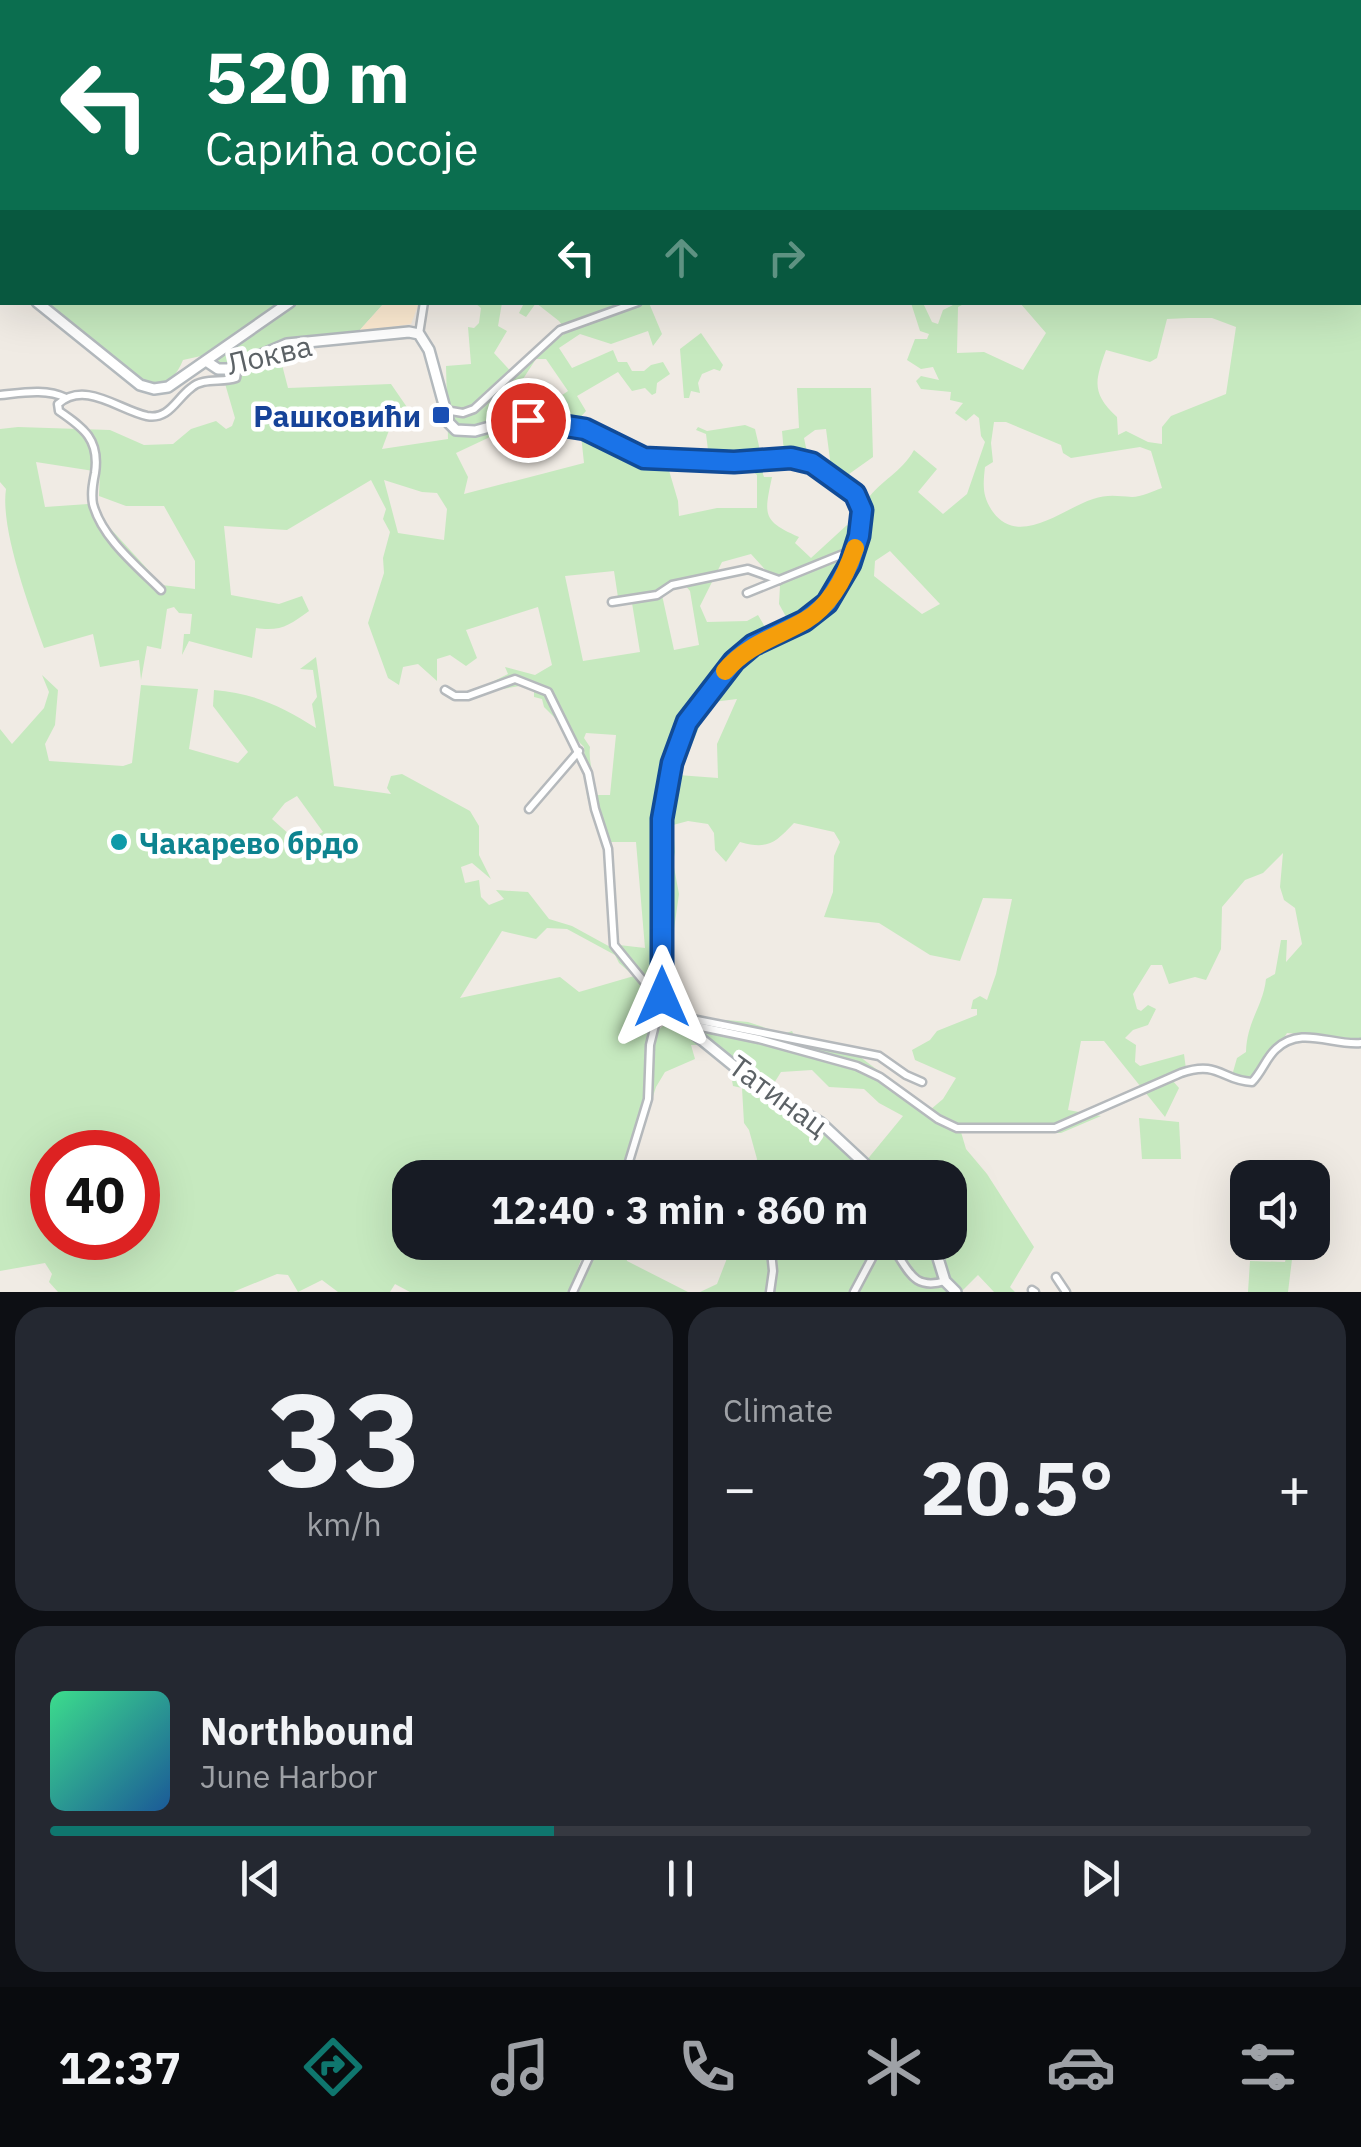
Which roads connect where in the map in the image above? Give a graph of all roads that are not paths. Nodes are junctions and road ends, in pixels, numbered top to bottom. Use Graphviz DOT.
graph roads {
  1 [pos="41,305"];
  2 [pos="286,305"];
  3 [pos="424,305"];
  4 [pos="630,305"];
  5 [pos="419,334"];
  6 [pos="206,361"];
  7 [pos="238,366"];
  8 [pos="0,396"];
  9 [pos="66,398"];
  10 [pos="446,410"];
  11 [pos="854,550"];
  12 [pos="779,580"];
  13 [pos="161,590"];
  14 [pos="747,593"];
  15 [pos="612,602"];
  16 [pos="446,690"];
  17 [pos="579,750"];
  18 [pos="528,809"];
  19 [pos="662,997"];
  20 [pos="678,1019"];
  21 [pos="1361,1043"];
  22 [pos="922,1082"];
  23 [pos="629,1160"];
  24 [pos="861,1160"];
  25 [pos="588,1260"];
  26 [pos="772,1260"];
  27 [pos="871,1260"];
  28 [pos="900,1260"];
  29 [pos="939,1260"];
  30 [pos="1056,1276"];
  31 [pos="945,1281"];
  32 [pos="574,1292"];
  33 [pos="770,1292"];
  34 [pos="854,1292"];
  35 [pos="956,1292"];
  36 [pos="1066,1292"];
  1 -- 6 [label="street, Локва"];
  2 -- 6 [label="street"];
  3 -- 5 [label="street"];
  4 -- 10 [label="street"];
  5 -- 7 [label="street, Локва"];
  5 -- 10 [label="street"];
  6 -- 7 [label="street, Локва"];
  7 -- 9 [label="street"];
  8 -- 9 [label="street"];
  9 -- 13 [label="street"];
  10 -- 11 [label="street"];
  11 -- 12 [label="street"];
  11 -- 19 [label="street"];
  12 -- 14 [label="street"];
  12 -- 15 [label="street"];
  16 -- 17 [label="street"];
  17 -- 18 [label="street"];
  17 -- 19 [label="street"];
  19 -- 20 [label="street, Татинац"];
  19 -- 23 [label="street"];
  20 -- 21 [label="street"];
  20 -- 22 [label="street"];
  20 -- 24 [label="street, Татинац"];
  25 -- 32 [label="street"];
  26 -- 33 [label="street"];
  27 -- 34 [label="street"];
  28 -- 31 [label="street"];
  29 -- 31 [label="street"];
  30 -- 36 [label="street"];
  31 -- 35 [label="street"];
}
